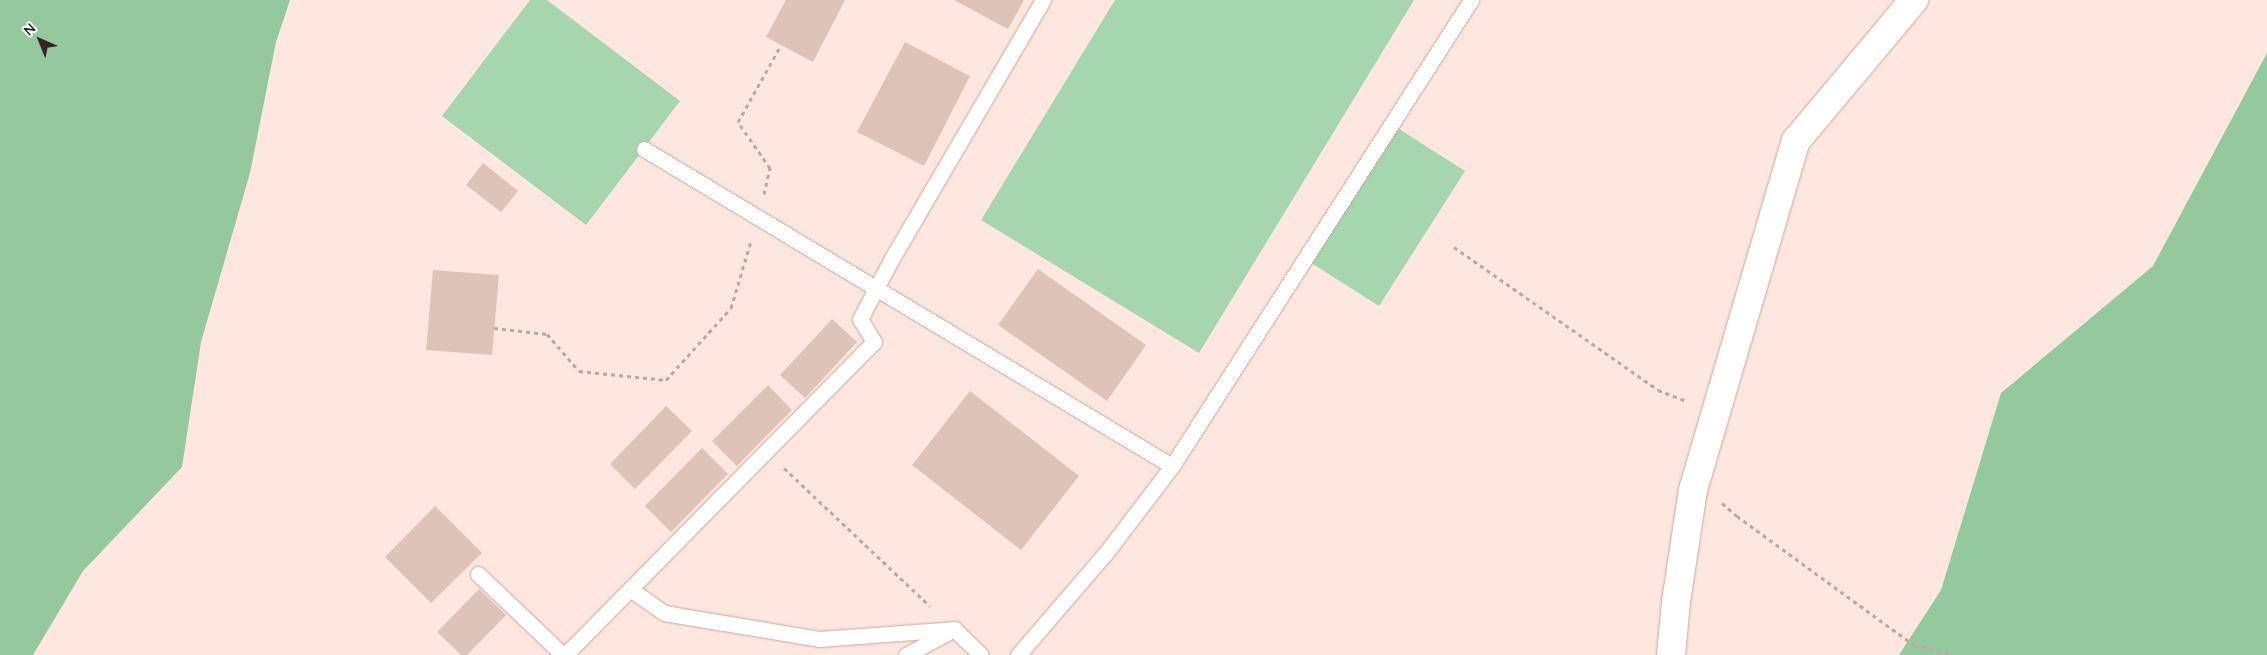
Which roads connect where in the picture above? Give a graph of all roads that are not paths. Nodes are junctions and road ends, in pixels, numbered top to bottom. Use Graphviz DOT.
graph roads {
  1 [pos="1043,0"];
  2 [pos="1471,0"];
  3 [pos="1914,0"];
  4 [pos="644,149"];
  5 [pos="876,290"];
  6 [pos="1172,466"];
  7 [pos="478,574"];
  8 [pos="630,589"];
  9 [pos="954,629"];
  10 [pos="564,655"];
  11 [pos="906,655"];
  12 [pos="981,655"];
  13 [pos="1018,655"];
  14 [pos="1671,655"];
  1 -- 5 [label="lane"];
  2 -- 6 [label="lane"];
  3 -- 14 [label="street"];
  4 -- 5 [label="lane"];
  5 -- 6 [label="lane"];
  5 -- 8 [label="lane"];
  6 -- 13 [label="lane"];
  7 -- 10 [label="lane"];
  8 -- 9 [label="lane"];
  8 -- 10 [label="lane"];
  9 -- 11 [label="lane"];
  9 -- 12 [label="lane"];
}
